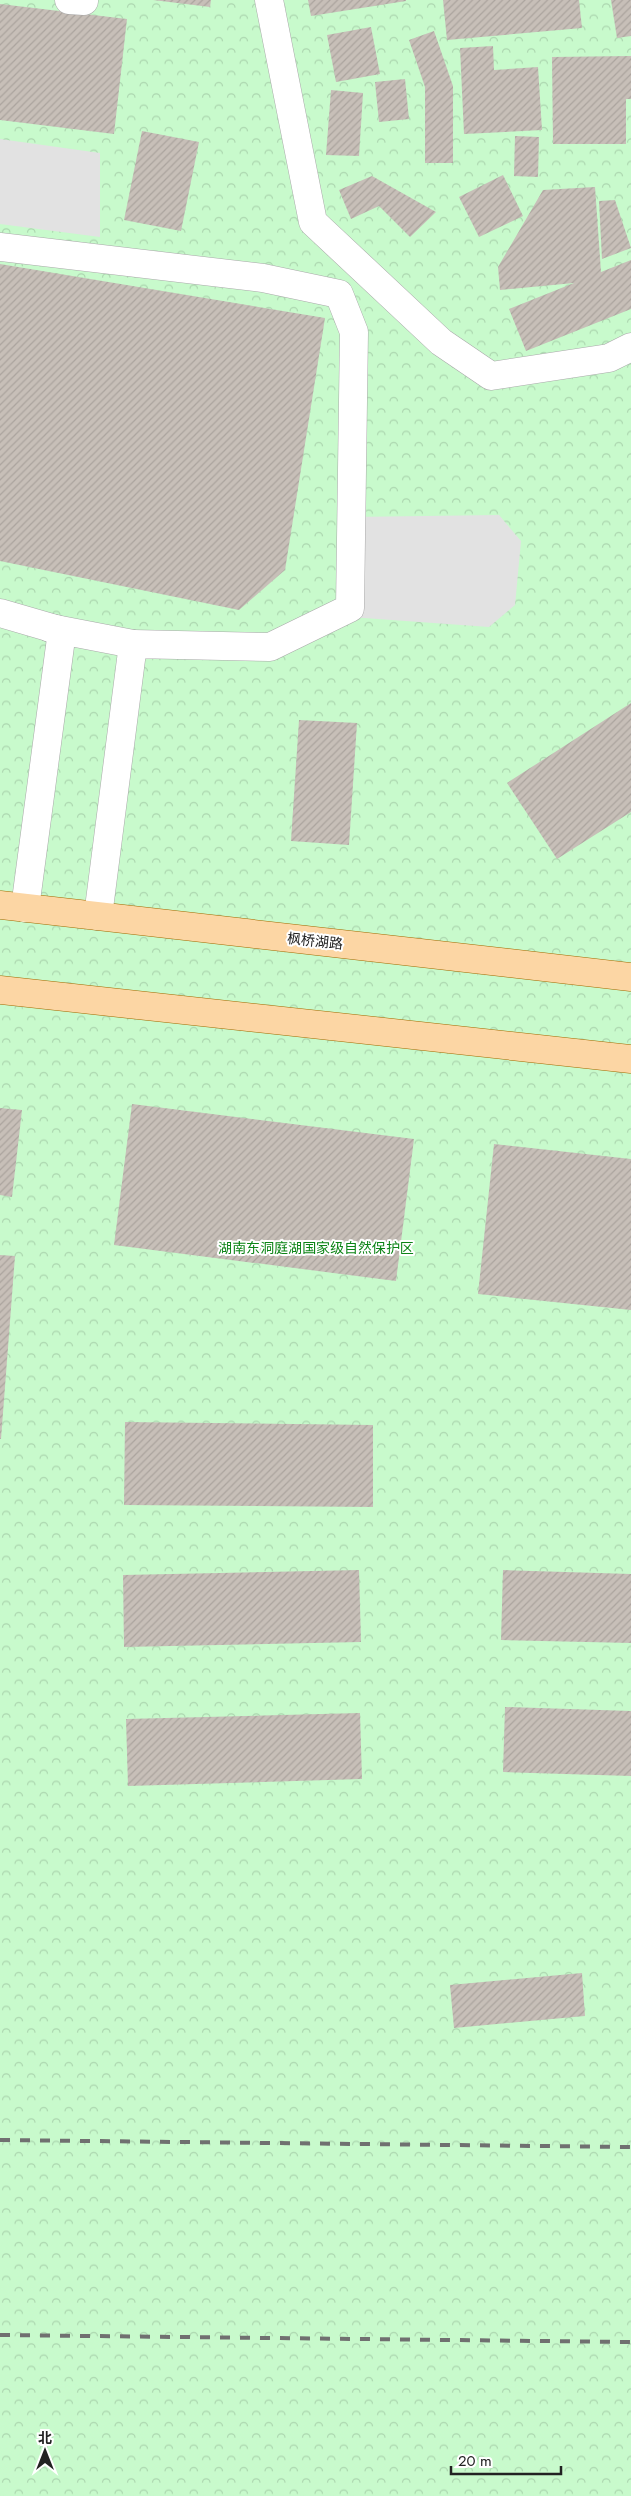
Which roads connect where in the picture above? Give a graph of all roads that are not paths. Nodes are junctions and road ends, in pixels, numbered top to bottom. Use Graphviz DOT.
graph roads {
  1 [pos="269,0"];
  2 [pos="0,247"];
  3 [pos="631,347"];
  4 [pos="0,613"];
  5 [pos="50,628"];
  6 [pos="133,644"];
  7 [pos="12,906"];
  8 [pos="98,916"];
  9 [pos="631,977"];
  10 [pos="0,990"];
  11 [pos="631,1059"];
  1 -- 3 [label="street"];
  2 -- 6 [label="street"];
  4 -- 5 [label="street"];
  5 -- 6 [label="street"];
  5 -- 7 [label="street"];
  6 -- 8 [label="street"];
  7 -- 8 [label="main road, 枫桥湖路"];
  8 -- 9 [label="main road, 枫桥湖路"];
  10 -- 11 [label="main road"];
}
